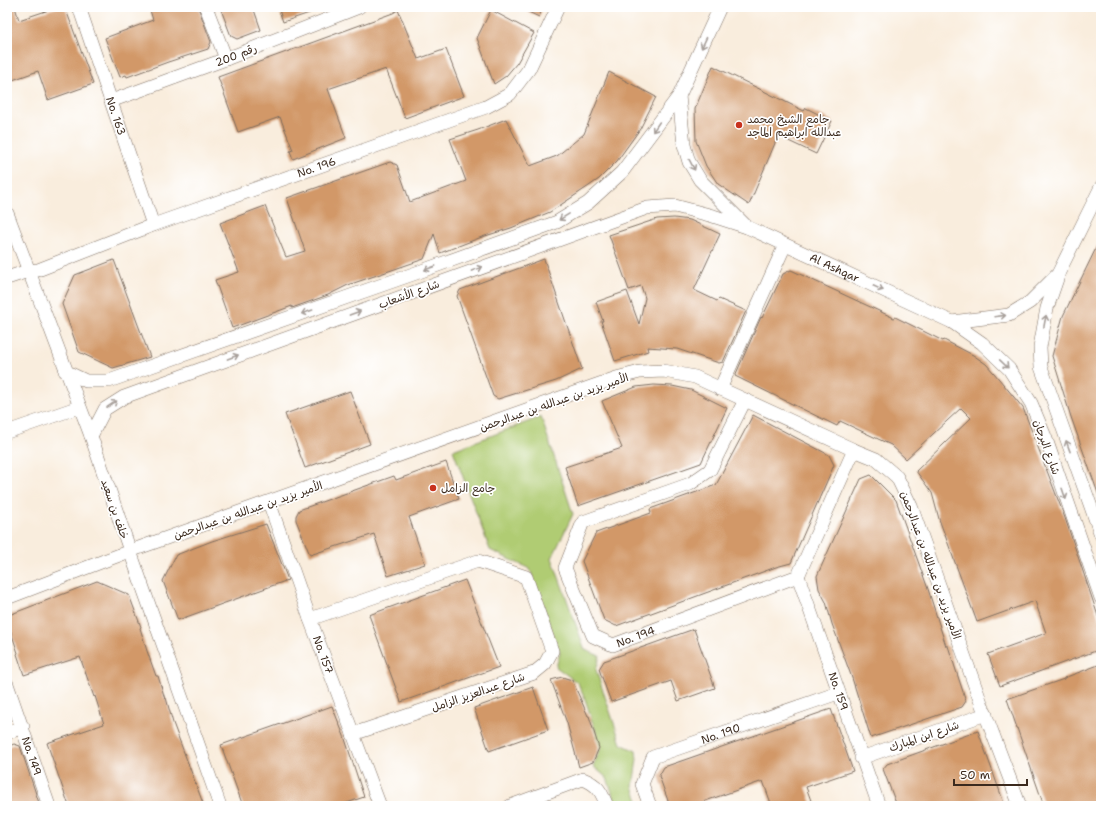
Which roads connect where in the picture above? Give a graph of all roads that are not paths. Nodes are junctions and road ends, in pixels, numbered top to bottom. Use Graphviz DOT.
graph roads {
  1 [pos="79,7"];
  2 [pos="206,7"];
  3 [pos="359,7"];
  4 [pos="558,7"];
  5 [pos="720,7"];
  6 [pos="226,59"];
  7 [pos="680,96"];
  8 [pos="111,101"];
  9 [pos="1101,187"];
  10 [pos="7,213"];
  11 [pos="153,225"];
  12 [pos="747,227"];
  13 [pos="785,244"];
  14 [pos="28,271"];
  15 [pos="1058,274"];
  16 [pos="7,278"];
  17 [pos="952,322"];
  18 [pos="66,372"];
  19 [pos="720,389"];
  20 [pos="745,400"];
  21 [pos="79,407"];
  22 [pos="7,432"];
  23 [pos="91,436"];
  24 [pos="854,450"];
  25 [pos="270,502"];
  26 [pos="1101,535"];
  27 [pos="130,551"];
  28 [pos="798,576"];
  29 [pos="7,598"];
  30 [pos="1101,598"];
  31 [pos="310,619"];
  32 [pos="7,684"];
  33 [pos="838,692"];
  34 [pos="986,714"];
  35 [pos="23,727"];
  36 [pos="7,733"];
  37 [pos="353,734"];
  38 [pos="861,758"];
  39 [pos="49,806"];
  40 [pos="220,806"];
  41 [pos="380,806"];
  42 [pos="510,806"];
  43 [pos="607,806"];
  44 [pos="650,806"];
  45 [pos="879,806"];
  46 [pos="1020,806"];
  1 -- 8 [label="street, No. 163"];
  2 -- 6 [label="street"];
  3 -- 6 [label="street, رقم 200"];
  4 -- 11 [label="street, No. 196"];
  5 -- 7 [label="street, Al Ashqar, one-way"];
  6 -- 8 [label="street, رقم 200"];
  7 -- 12 [label="street, Al Ashqar, one-way"];
  7 -- 18 [label="street, شارع الأشعاب, one-way"];
  8 -- 11 [label="street, No. 163"];
  9 -- 15 [label="street"];
  10 -- 14 [label="street, خلف بن سعيد"];
  11 -- 14 [label="street, No. 196"];
  12 -- 13 [label="street, Al Ashqar"];
  23 -- 12 [label="street, شارع الأشعاب, one-way"];
  13 -- 17 [label="street, Al Ashqar, one-way"];
  13 -- 19 [label="street"];
  14 -- 16 [label="street, No. 196"];
  14 -- 18 [label="street, خلف بن سعيد"];
  17 -- 15 [label="street, one-way"];
  26 -- 15 [label="street, شارع البرجان, one-way"];
  17 -- 30 [label="street, شارع البرجان, one-way"];
  18 -- 21 [label="street, خلف بن سعيد"];
  19 -- 20 [label="street, الأمير يزيد بن عبدالله بن عبدالرحمن"];
  19 -- 25 [label="street, الأمير يزيد بن عبدالله بن عبدالرحمن"];
  20 -- 24 [label="street, الأمير يزيد بن عبدالله بن عبدالرحمن"];
  20 -- 28 [label="street, No. 194"];
  21 -- 22 [label="street"];
  21 -- 23 [label="street, خلف بن سعيد"];
  23 -- 27 [label="street, خلف بن سعيد"];
  24 -- 28 [label="street"];
  24 -- 34 [label="street, الأمير يزيد بن عبدالله بن عبدالرحمن"];
  25 -- 27 [label="street, الأمير يزيد بن عبدالله بن عبدالرحمن"];
  25 -- 31 [label="street, No. 157"];
  27 -- 29 [label="street, الأمير يزيد بن عبدالله بن عبدالرحمن"];
  27 -- 40 [label="street, خلف بن سعيد"];
  28 -- 33 [label="street, No. 159"];
  31 -- 37 [label="street, No. 157"];
  31 -- 37 [label="street, شارع عبدالعزيز الزامل"];
  32 -- 35 [label="street, No. 149"];
  33 -- 38 [label="street, No. 159"];
  33 -- 44 [label="street, No. 190"];
  34 -- 38 [label="street, شارع ابن المبارك"];
  34 -- 46 [label="street, الأمير يزيد بن عبدالله بن عبدالرحمن"];
  35 -- 36 [label="street"];
  35 -- 39 [label="street, No. 149"];
  37 -- 41 [label="street, No. 157"];
  38 -- 45 [label="street, No. 159"];
  42 -- 43 [label="street"];
}
